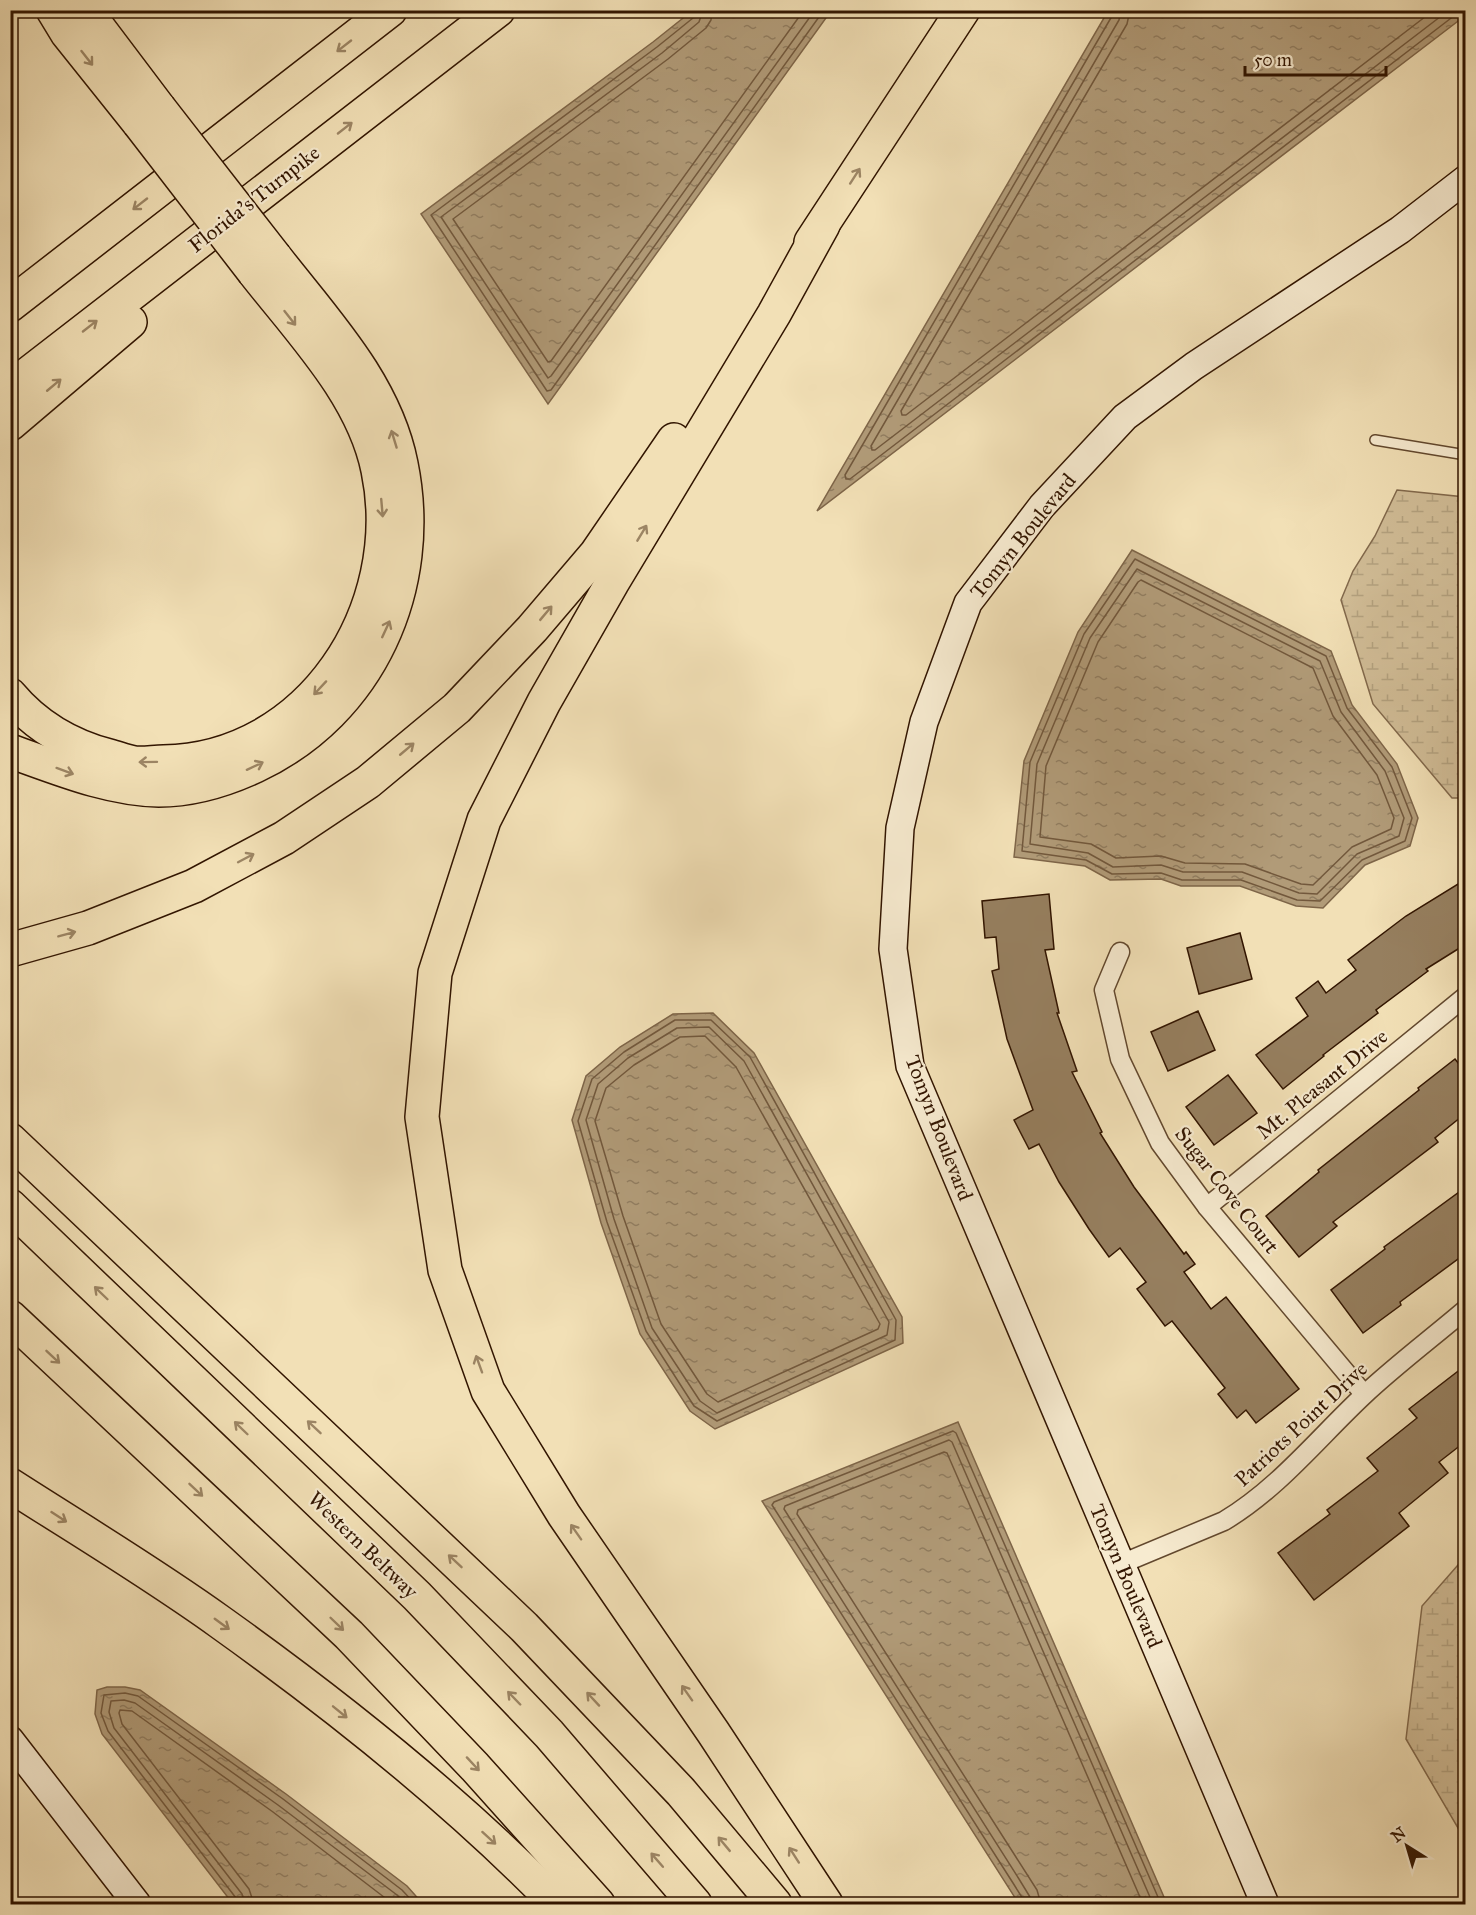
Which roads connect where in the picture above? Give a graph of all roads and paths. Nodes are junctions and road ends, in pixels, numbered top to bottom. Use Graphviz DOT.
graph roads {
  1 [pos="53,10"];
  2 [pos="85,10"];
  3 [pos="390,10"];
  4 [pos="498,10"];
  5 [pos="963,10"];
  6 [pos="149,115"];
  7 [pos="299,164"];
  8 [pos="1466,179"];
  9 [pos="823,225"];
  10 [pos="265,265"];
  11 [pos="10,305"];
  12 [pos="10,388"];
  13 [pos="10,424"];
  14 [pos="1375,440"];
  15 [pos="1466,455"];
  16 [pos="10,695"];
  17 [pos="10,751"];
  18 [pos="10,950"];
  19 [pos="1120,952"];
  20 [pos="1466,996"];
  21 [pos="10,1140"];
  22 [pos="10,1206"];
  23 [pos="1208,1208"];
  24 [pos="1466,1309"];
  25 [pos="10,1317"];
  26 [pos="1364,1394"];
  27 [pos="10,1485"];
  28 [pos="1121,1564"];
  29 [pos="10,1740"];
  30 [pos="137,1905"];
  31 [pos="558,1905"];
  32 [pos="598,1905"];
  33 [pos="695,1905"];
  34 [pos="775,1905"];
  35 [pos="826,1905"];
  36 [pos="1265,1905"];
  1 -- 6 [label="highway, one-way"];
  2 -- 6 [label="highway"];
  3 -- 11 [label="highway, one-way"];
  7 -- 4 [label="highway, Florida's Turnpike, one-way"];
  9 -- 5 [label="highway, one-way"];
  6 -- 10 [label="highway, bridge"];
  12 -- 7 [label="highway, Florida's Turnpike, one-way"];
  13 -- 7 [label="highway, one-way"];
  8 -- 28 [label="street, Tomyn Boulevard"];
  18 -- 9 [label="highway, one-way"];
  35 -- 9 [label="highway, one-way"];
  10 -- 16 [label="highway, one-way"];
  17 -- 10 [label="highway, one-way"];
  14 -- 15 [label="lane"];
  19 -- 23 [label="street, Sugar Cove Court"];
  20 -- 23 [label="street, Mt. Pleasant Drive"];
  34 -- 21 [label="highway, one-way"];
  33 -- 22 [label="highway, Western Beltway, one-way"];
  23 -- 26 [label="street, Sugar Cove Court"];
  24 -- 26 [label="street, Patriots Point Drive"];
  25 -- 32 [label="highway, one-way"];
  26 -- 28 [label="street, Patriots Point Drive"];
  27 -- 31 [label="highway, one-way"];
  28 -- 36 [label="street, Tomyn Boulevard"];
  29 -- 30 [label="street"];
}
